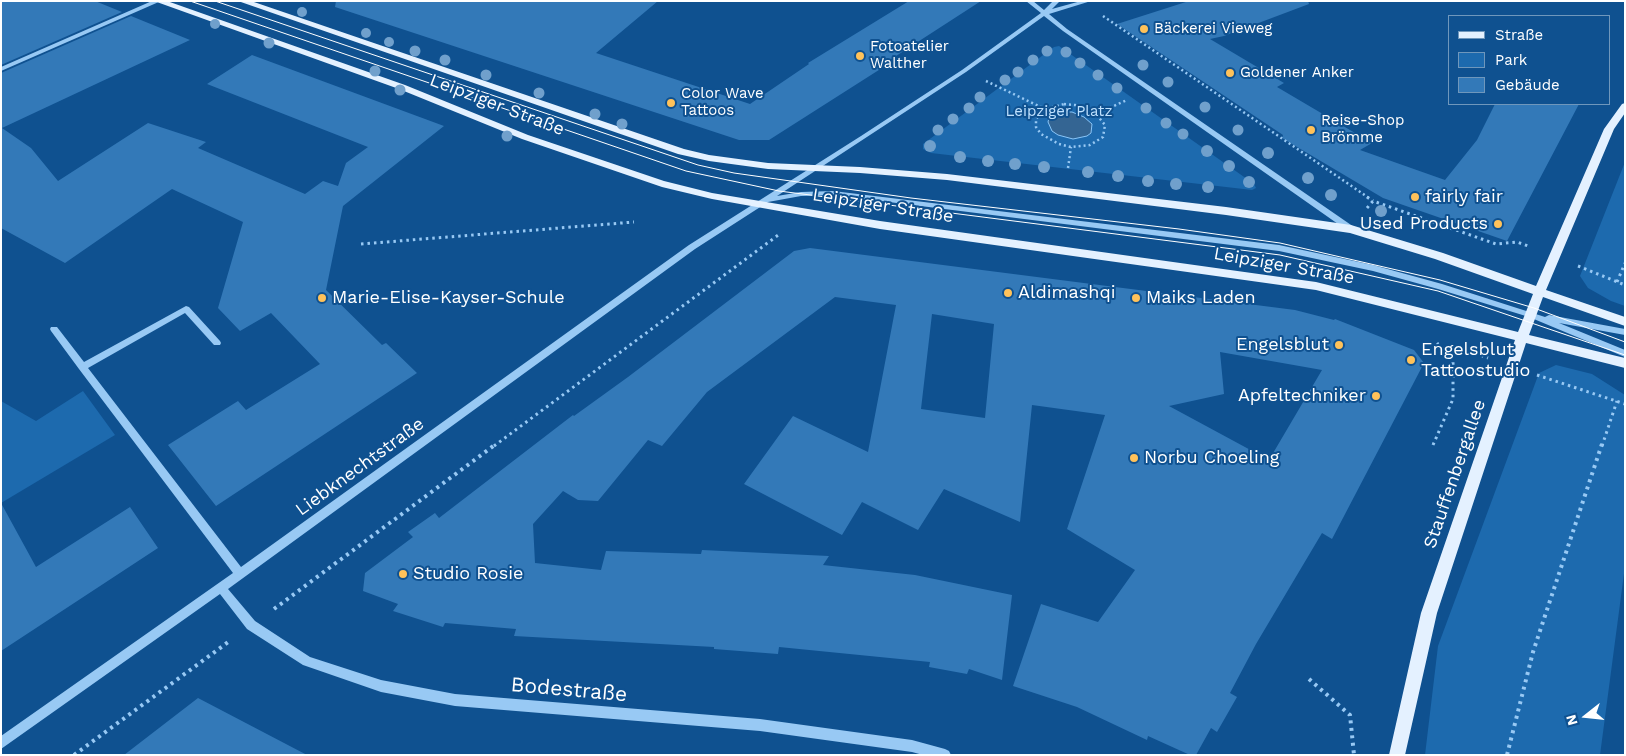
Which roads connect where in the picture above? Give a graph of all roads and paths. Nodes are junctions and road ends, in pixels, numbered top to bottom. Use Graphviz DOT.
graph roads {
  1 [pos="158,1"];
  2 [pos="242,1"];
  3 [pos="1029,1"];
  4 [pos="1057,1"];
  5 [pos="1085,2"];
  6 [pos="1045,14"];
  7 [pos="1,69"];
  8 [pos="964,71"];
  9 [pos="1150,90"];
  10 [pos="1625,106"];
  11 [pos="1045,108"];
  12 [pos="1096,114"];
  13 [pos="815,168"];
  14 [pos="1373,201"];
  15 [pos="758,204"];
  16 [pos="634,222"];
  17 [pos="1351,229"];
  18 [pos="782,232"];
  19 [pos="361,244"];
  20 [pos="1533,248"];
  21 [pos="1625,263"];
  22 [pos="1576,266"];
  23 [pos="1617,282"];
  24 [pos="1625,285"];
  25 [pos="1540,292"];
  26 [pos="1532,314"];
  27 [pos="1625,322"];
  28 [pos="54,329"];
  29 [pos="1625,332"];
  30 [pos="1523,337"];
  31 [pos="1433,338"];
  32 [pos="217,343"];
  33 [pos="1625,354"];
  34 [pos="1625,364"];
  35 [pos="82,367"];
  36 [pos="1534,374"];
  37 [pos="1617,401"];
  38 [pos="1625,404"];
  39 [pos="1433,445"];
  40 [pos="240,574"];
  41 [pos="220,587"];
  42 [pos="251,625"];
  43 [pos="1309,679"];
  44 [pos="1,743"];
  45 [pos="74,755"];
  46 [pos="945,755"];
  47 [pos="1354,755"];
  48 [pos="1397,755"];
  49 [pos="1507,755"];
  1 -- 7 [label="street"];
  1 -- 15 [label="main road, Leipziger Straße"];
  2 -- 13 [label="main road, Leipziger Straße"];
  3 -- 6 [label="street"];
  4 -- 6 [label="street"];
  5 -- 6 [label="street"];
  5 -- 14 [label="path"];
  6 -- 8 [label="street"];
  6 -- 9 [label="street"];
  8 -- 11 [label="path"];
  8 -- 13 [label="street"];
  9 -- 12 [label="path"];
  9 -- 17 [label="street"];
  10 -- 25 [label="main road, Stauffenbergallee"];
  11 -- 12 [label="path"];
  11 -- 12 [label="path"];
  13 -- 15 [label="street"];
  13 -- 17 [label="main road, Leipziger Straße"];
  14 -- 17 [label="path"];
  14 -- 20 [label="path"];
  15 -- 26 [label="street"];
  15 -- 30 [label="main road, Leipziger Straße"];
  15 -- 40 [label="street, Liebknechtstraße"];
  16 -- 19 [label="path"];
  17 -- 25 [label="main road, Leipziger Straße"];
  18 -- 42 [label="path"];
  21 -- 23 [label="path"];
  22 -- 23 [label="path"];
  23 -- 24 [label="path"];
  25 -- 26 [label="main road, Stauffenbergallee"];
  25 -- 27 [label="main road, Leipziger Straße"];
  26 -- 29 [label="street"];
  26 -- 30 [label="main road, Stauffenbergallee"];
  26 -- 33 [label="street"];
  28 -- 35 [label="street"];
  30 -- 34 [label="main road, Leipziger Straße"];
  30 -- 48 [label="main road, Stauffenbergallee"];
  31 -- 39 [label="path"];
  32 -- 35 [label="street"];
  35 -- 40 [label="street"];
  36 -- 37 [label="path"];
  37 -- 38 [label="path"];
  37 -- 49 [label="path"];
  40 -- 41 [label="street, Liebknechtstraße"];
  41 -- 42 [label="street, Bodestraße"];
  41 -- 44 [label="street, Liebknechtstraße"];
  42 -- 45 [label="path"];
  42 -- 46 [label="street, Bodestraße"];
  43 -- 47 [label="path"];
}
